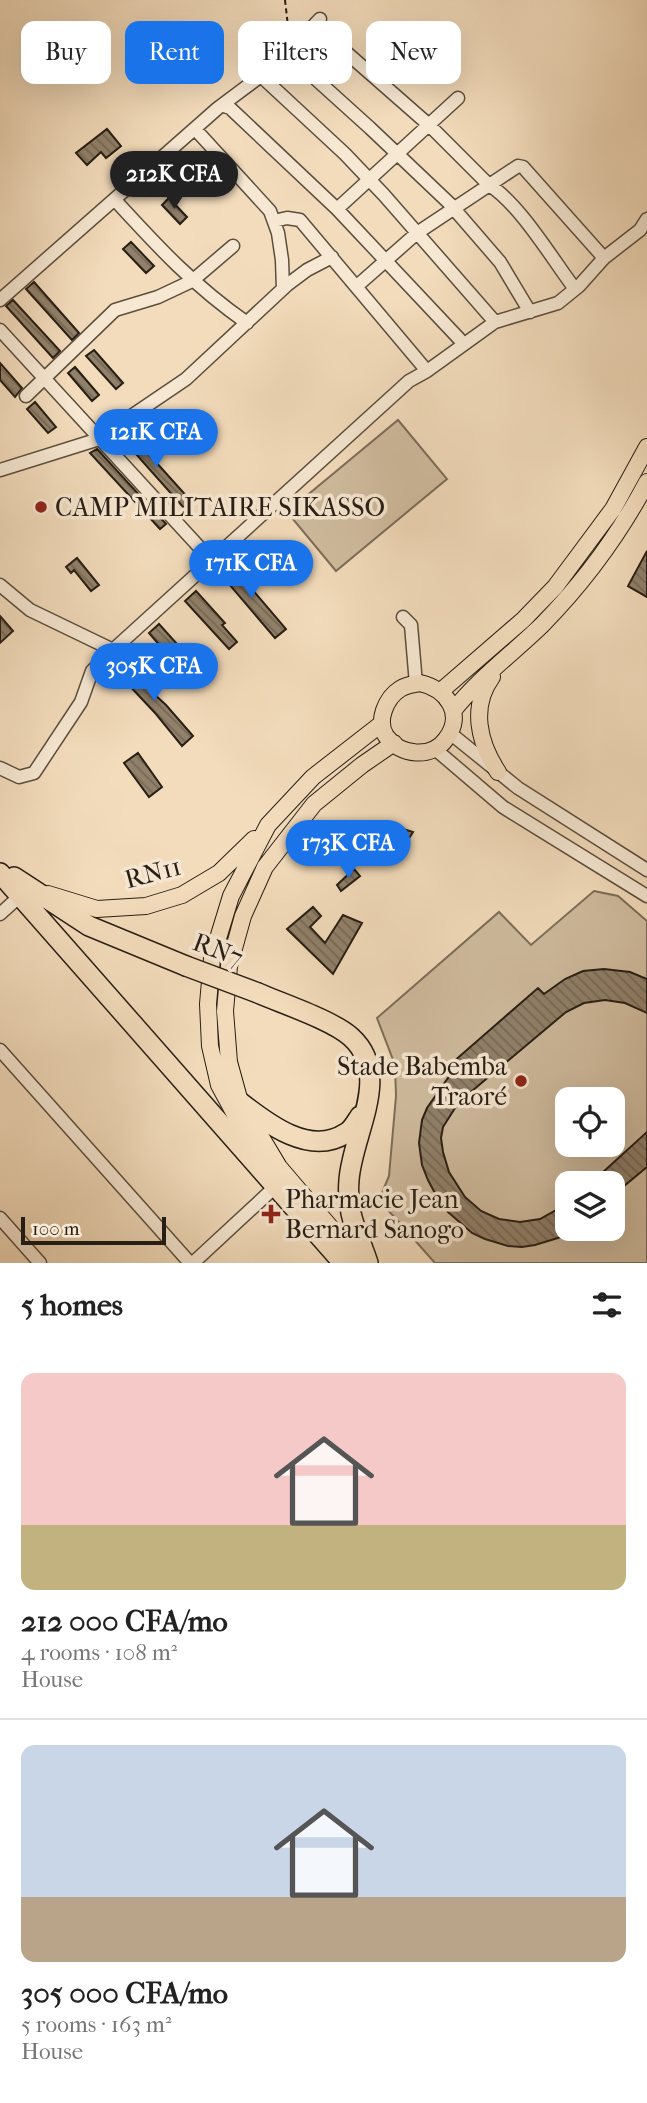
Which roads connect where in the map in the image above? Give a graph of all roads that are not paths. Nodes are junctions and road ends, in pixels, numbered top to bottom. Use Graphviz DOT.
graph roads {
  1 [pos="352,54"];
  2 [pos="251,84"];
  3 [pos="270,84"];
  4 [pos="321,84"];
  5 [pos="458,99"];
  6 [pos="223,106"];
  7 [pos="429,125"];
  8 [pos="195,129"];
  9 [pos="397,154"];
  10 [pos="369,179"];
  11 [pos="489,185"];
  12 [pos="115,200"];
  13 [pos="453,208"];
  14 [pos="337,209"];
  15 [pos="647,219"];
  16 [pos="274,221"];
  17 [pos="417,233"];
  18 [pos="233,246"];
  19 [pos="332,257"];
  20 [pos="604,258"];
  21 [pos="385,261"];
  22 [pos="192,281"];
  23 [pos="357,286"];
  24 [pos="283,289"];
  25 [pos="575,289"];
  26 [pos="0,300"];
  27 [pos="530,312"];
  28 [pos="495,322"];
  29 [pos="247,323"];
  30 [pos="0,330"];
  31 [pos="464,344"];
  32 [pos="427,371"];
  33 [pos="45,378"];
  34 [pos="26,396"];
  35 [pos="99,438"];
  36 [pos="647,447"];
  37 [pos="0,470"];
  38 [pos="647,482"];
  39 [pos="212,561"];
  40 [pos="0,585"];
  41 [pos="403,617"];
  42 [pos="520,646"];
  43 [pos="113,650"];
  44 [pos="416,684"];
  45 [pos="441,691"];
  46 [pos="453,712"];
  47 [pos="382,724"];
  48 [pos="450,733"];
  49 [pos="394,743"];
  50 [pos="435,749"];
  51 [pos="0,768"];
  52 [pos="498,772"];
  53 [pos="551,810"];
  54 [pos="268,825"];
  55 [pos="538,829"];
  56 [pos="0,867"];
  57 [pos="647,870"];
  58 [pos="0,873"];
  59 [pos="25,892"];
  60 [pos="647,896"];
  61 [pos="0,914"];
  62 [pos="0,1049"];
  63 [pos="240,1102"];
  64 [pos="365,1110"];
  65 [pos="275,1187"];
  66 [pos="0,1219"];
  67 [pos="40,1263"];
  68 [pos="191,1263"];
  69 [pos="343,1263"];
  70 [pos="361,1263"];
  71 [pos="368,1263"];
  1 -- 7 [label="street"];
  2 -- 6 [label="street"];
  3 -- 10 [label="street"];
  4 -- 9 [label="street"];
  5 -- 7 [label="street"];
  6 -- 8 [label="street"];
  6 -- 14 [label="street"];
  7 -- 9 [label="street"];
  7 -- 11 [label="street"];
  8 -- 12 [label="street"];
  8 -- 16 [label="street"];
  9 -- 10 [label="street"];
  9 -- 13 [label="street"];
  10 -- 14 [label="street"];
  10 -- 17 [label="street"];
  11 -- 13 [label="street"];
  11 -- 20 [label="street"];
  11 -- 25 [label="street"];
  12 -- 22 [label="street"];
  12 -- 26 [label="street"];
  13 -- 17 [label="street"];
  13 -- 27 [label="street"];
  14 -- 21 [label="street"];
  15 -- 20 [label="street"];
  16 -- 19 [label="street"];
  16 -- 24 [label="street"];
  17 -- 21 [label="street"];
  17 -- 28 [label="street"];
  18 -- 22 [label="street"];
  19 -- 23 [label="street"];
  19 -- 24 [label="street"];
  20 -- 25 [label="street"];
  21 -- 23 [label="street"];
  21 -- 31 [label="street"];
  22 -- 29 [label="street"];
  22 -- 33 [label="street"];
  23 -- 32 [label="street"];
  24 -- 29 [label="street"];
  25 -- 27 [label="street"];
  27 -- 28 [label="street"];
  28 -- 31 [label="street"];
  29 -- 35 [label="street"];
  30 -- 33 [label="street"];
  31 -- 32 [label="street"];
  32 -- 39 [label="street"];
  33 -- 34 [label="street"];
  33 -- 35 [label="street"];
  35 -- 37 [label="street"];
  35 -- 39 [label="street"];
  36 -- 45 [label="main road"];
  38 -- 42 [label="main road"];
  39 -- 43 [label="street"];
  40 -- 43 [label="street"];
  41 -- 44 [label="street"];
  42 -- 46 [label="main road"];
  42 -- 52 [label="main road"];
  43 -- 51 [label="street"];
  44 -- 45 [label="main road"];
  44 -- 47 [label="main road"];
  45 -- 46 [label="main road"];
  46 -- 48 [label="main road"];
  47 -- 49 [label="main road"];
  47 -- 54 [label="main road, RN11"];
  48 -- 50 [label="main road"];
  48 -- 52 [label="street"];
  49 -- 50 [label="main road"];
  49 -- 63 [label="main road"];
  50 -- 55 [label="street"];
  52 -- 53 [label="street"];
  53 -- 55 [label="street"];
  53 -- 57 [label="street"];
  54 -- 59 [label="main road, RN11 / RN11"];
  54 -- 65 [label="main road, RN11"];
  55 -- 60 [label="street"];
  56 -- 59 [label="highway, RN7"];
  58 -- 59 [label="highway"];
  59 -- 61 [label="street"];
  59 -- 64 [label="highway, RN7, bridge"];
  59 -- 65 [label="highway"];
  62 -- 68 [label="street"];
  63 -- 64 [label="highway"];
  63 -- 70 [label="main road"];
  64 -- 71 [label="highway, RN7"];
  65 -- 68 [label="street"];
  65 -- 69 [label="highway"];
  66 -- 67 [label="street"];
}
